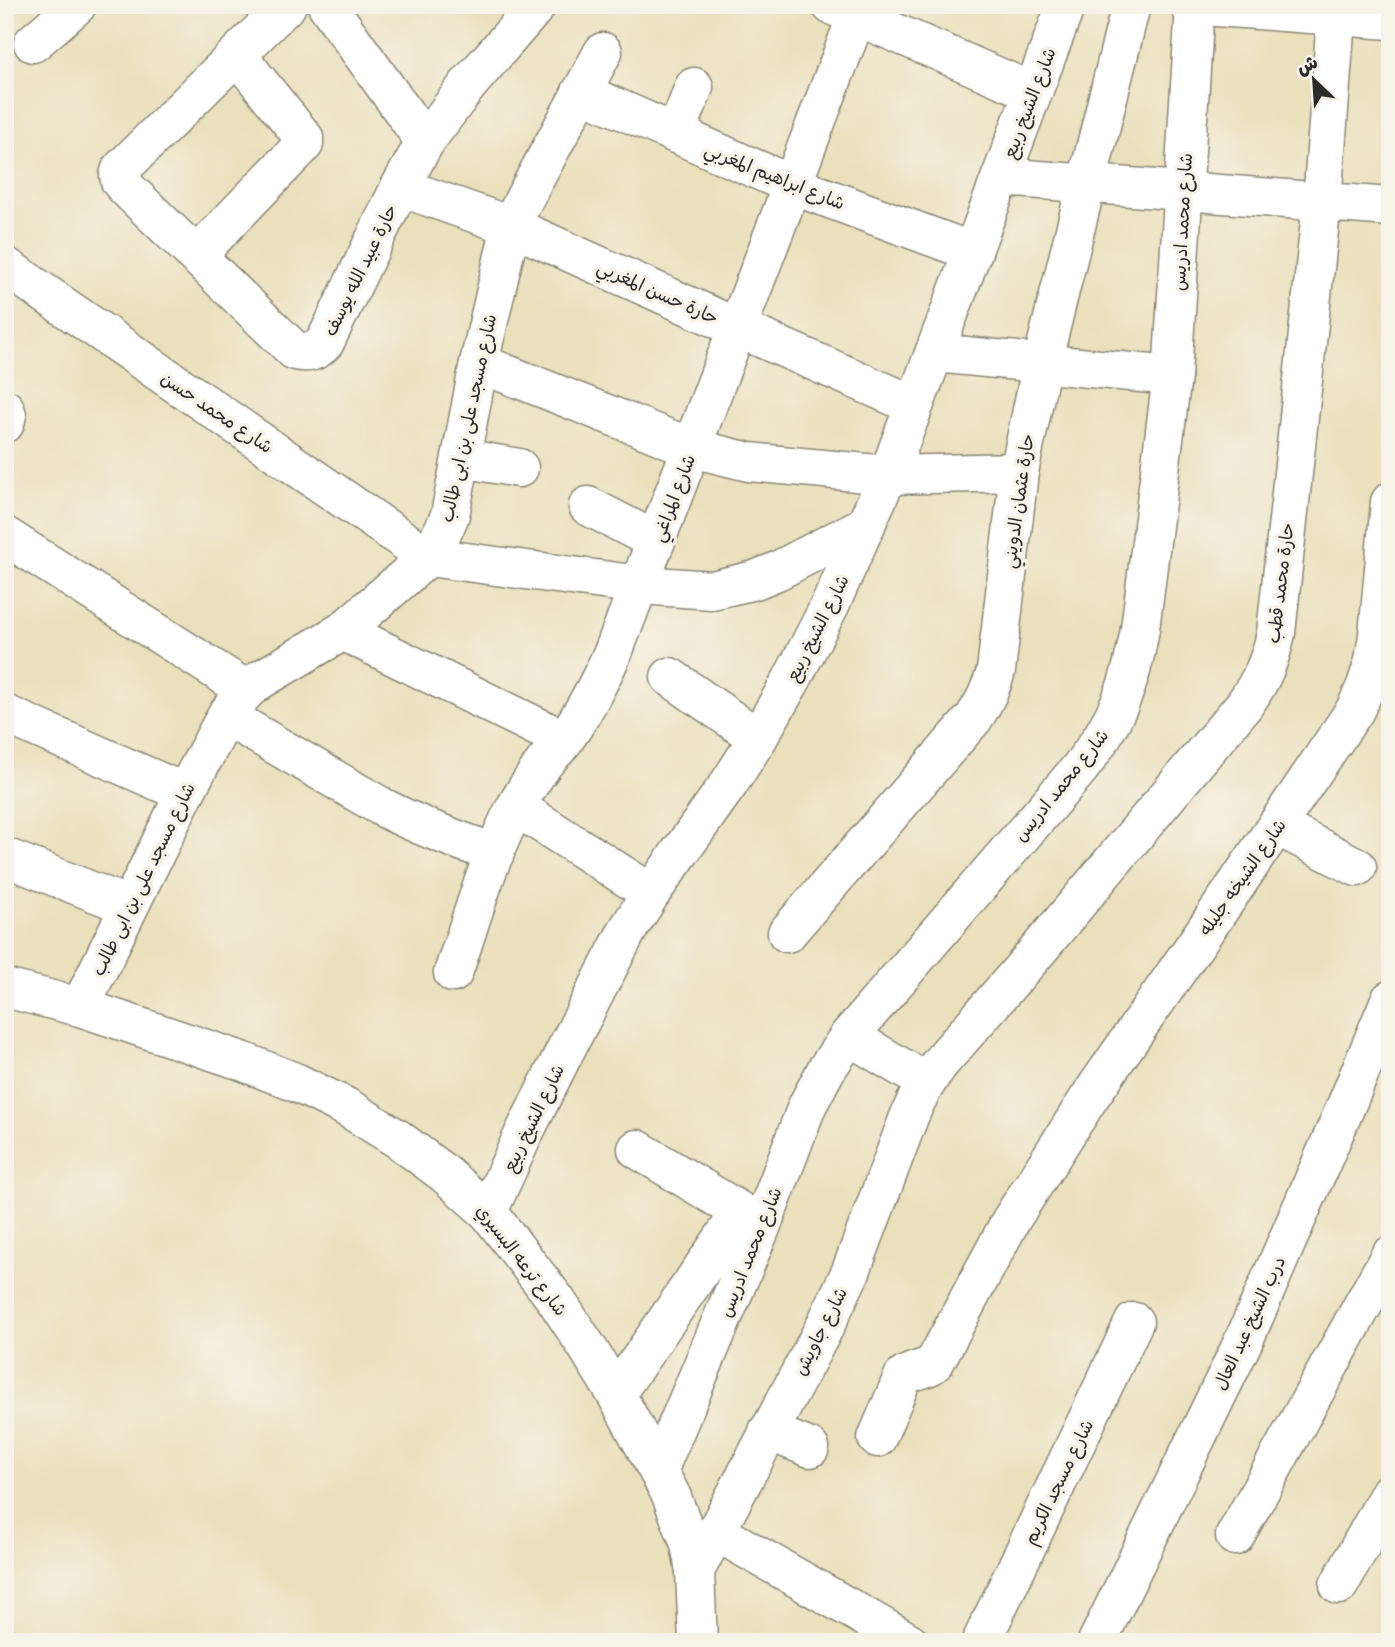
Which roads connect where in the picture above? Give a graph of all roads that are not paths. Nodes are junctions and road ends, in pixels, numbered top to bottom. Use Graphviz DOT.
graph roads {
  1 [pos="77,5"];
  2 [pos="287,5"];
  3 [pos="327,5"];
  4 [pos="537,5"];
  5 [pos="1066,5"];
  6 [pos="1130,5"];
  7 [pos="1189,5"];
  8 [pos="1195,6"];
  9 [pos="850,9"];
  10 [pos="1337,11"];
  11 [pos="1390,20"];
  12 [pos="33,43"];
  13 [pos="603,52"];
  14 [pos="237,55"];
  15 [pos="694,87"];
  16 [pos="581,92"];
  17 [pos="1033,92"];
  18 [pos="676,134"];
  19 [pos="425,142"];
  20 [pos="1001,177"];
  21 [pos="1086,184"];
  22 [pos="792,185"];
  23 [pos="400,187"];
  24 [pos="1184,191"];
  25 [pos="1322,202"];
  26 [pos="1390,207"];
  27 [pos="511,226"];
  28 [pos="973,252"];
  29 [pos="196,256"];
  30 [pos="5,266"];
  31 [pos="738,328"];
  32 [pos="935,354"];
  33 [pos="479,363"];
  34 [pos="1042,363"];
  35 [pos="1172,376"];
  36 [pos="914,405"];
  37 [pos="5,409"];
  38 [pos="5,423"];
  39 [pos="692,448"];
  40 [pos="461,458"];
  41 [pos="519,468"];
  42 [pos="1019,472"];
  43 [pos="888,475"];
  44 [pos="1390,502"];
  45 [pos="588,506"];
  46 [pos="866,525"];
  47 [pos="5,536"];
  48 [pos="656,541"];
  49 [pos="428,557"];
  50 [pos="640,585"];
  51 [pos="343,631"];
  52 [pos="670,677"];
  53 [pos="236,703"];
  54 [pos="5,715"];
  55 [pos="758,738"];
  56 [pos="564,740"];
  57 [pos="185,793"];
  58 [pos="516,807"];
  59 [pos="1277,826"];
  60 [pos="495,853"];
  61 [pos="5,857"];
  62 [pos="1357,867"];
  63 [pos="650,893"];
  64 [pos="130,906"];
  65 [pos="787,933"];
  66 [pos="453,973"];
  67 [pos="5,988"];
  68 [pos="1390,1000"];
  69 [pos="80,1007"];
  70 [pos="849,1036"];
  71 [pos="926,1082"];
  72 [pos="637,1149"];
  73 [pos="488,1212"];
  74 [pos="752,1219"];
  75 [pos="1390,1256"];
  76 [pos="1134,1322"];
  77 [pos="616,1394"];
  78 [pos="768,1431"];
  79 [pos="877,1438"];
  80 [pos="810,1448"];
  81 [pos="658,1471"];
  82 [pos="1390,1492"];
  83 [pos="715,1531"];
  84 [pos="1235,1536"];
  85 [pos="695,1570"];
  86 [pos="1339,1585"];
  87 [pos="698,1642"];
  88 [pos="909,1642"];
  89 [pos="981,1642"];
  90 [pos="1097,1642"];
  1 -- 12 [label="street"];
  2 -- 14 [label="street"];
  3 -- 19 [label="street"];
  4 -- 19 [label="street, حارة عبيد الله يوسف"];
  5 -- 17 [label="street, شارع الشيخ ربيع"];
  6 -- 21 [label="street, حارة عثمان الدويني"];
  7 -- 8 [label="street"];
  8 -- 10 [label="street"];
  8 -- 24 [label="street, شارع محمد ادريس"];
  9 -- 17 [label="street"];
  9 -- 22 [label="street, شارع المراغي"];
  10 -- 11 [label="street"];
  10 -- 25 [label="street, حارة محمد قطب"];
  13 -- 16 [label="street, شارع مسجد على بن ابى طالب"];
  14 -- 29 [label="street"];
  14 -- 29 [label="street, حارة عبيد الله يوسف"];
  15 -- 18 [label="street"];
  16 -- 18 [label="street, شارع ابراهيم المغربي"];
  16 -- 27 [label="street, شارع مسجد على بن ابى طالب"];
  17 -- 20 [label="street, شارع الشيخ ربيع"];
  18 -- 22 [label="street, شارع ابراهيم المغربي"];
  19 -- 23 [label="street, حارة عبيد الله يوسف"];
  20 -- 21 [label="street"];
  20 -- 28 [label="street, شارع الشيخ ربيع"];
  21 -- 24 [label="street"];
  21 -- 34 [label="street, حارة عثمان الدويني"];
  22 -- 28 [label="street, شارع ابراهيم المغربي"];
  22 -- 31 [label="street, شارع المراغي"];
  23 -- 27 [label="street, حارة حسن المغربي"];
  23 -- 29 [label="street, حارة عبيد الله يوسف"];
  24 -- 25 [label="street"];
  24 -- 35 [label="street, شارع محمد ادريس"];
  25 -- 26 [label="street"];
  25 -- 71 [label="street, حارة محمد قطب"];
  27 -- 31 [label="street, حارة حسن المغربي"];
  27 -- 33 [label="street, شارع مسجد على بن ابى طالب"];
  28 -- 32 [label="street, شارع الشيخ ربيع"];
  30 -- 49 [label="street, شارع محمد حسن"];
  31 -- 36 [label="street, حارة حسن المغربي"];
  31 -- 39 [label="street, شارع المراغي"];
  32 -- 34 [label="street"];
  32 -- 36 [label="street, شارع الشيخ ربيع"];
  33 -- 39 [label="street"];
  33 -- 40 [label="street, شارع مسجد على بن ابى طالب"];
  34 -- 35 [label="street"];
  34 -- 42 [label="street, حارة عثمان الدويني"];
  35 -- 70 [label="street, شارع محمد ادريس"];
  36 -- 43 [label="street, شارع الشيخ ربيع"];
  37 -- 38 [label="street"];
  39 -- 43 [label="street"];
  39 -- 48 [label="street, شارع المراغي"];
  40 -- 41 [label="street"];
  40 -- 49 [label="street, شارع مسجد على بن ابى طالب"];
  42 -- 43 [label="street"];
  42 -- 65 [label="street, حارة عثمان الدويني"];
  43 -- 46 [label="street, شارع الشيخ ربيع"];
  44 -- 59 [label="street, شارع الشيخه جليله"];
  45 -- 48 [label="street"];
  46 -- 50 [label="street"];
  46 -- 55 [label="street, شارع الشيخ ربيع"];
  47 -- 53 [label="street"];
  48 -- 50 [label="street, شارع المراغي"];
  49 -- 50 [label="street"];
  49 -- 51 [label="street, شارع مسجد على بن ابى طالب"];
  50 -- 56 [label="street, شارع المراغي"];
  51 -- 53 [label="street, شارع مسجد على بن ابى طالب"];
  51 -- 56 [label="street"];
  52 -- 55 [label="street"];
  53 -- 57 [label="street, شارع مسجد على بن ابى طالب"];
  53 -- 60 [label="street"];
  54 -- 57 [label="street"];
  55 -- 63 [label="street, شارع الشيخ ربيع"];
  56 -- 58 [label="street, شارع المراغي"];
  57 -- 64 [label="street, شارع مسجد على بن ابى طالب"];
  58 -- 60 [label="street, شارع المراغي"];
  58 -- 63 [label="street"];
  59 -- 62 [label="street"];
  59 -- 79 [label="street, شارع الشيخه جليله"];
  60 -- 66 [label="street, شارع المراغي"];
  61 -- 64 [label="street"];
  63 -- 73 [label="street, شارع الشيخ ربيع"];
  64 -- 69 [label="street, شارع مسجد على بن ابى طالب"];
  67 -- 69 [label="street, شارع ترعه البسيري"];
  68 -- 90 [label="street, درب الشيخ عبد العال"];
  69 -- 73 [label="street, شارع ترعه البسيري"];
  70 -- 71 [label="street"];
  70 -- 74 [label="street, شارع محمد ادريس"];
  71 -- 78 [label="street, شارع جاويش"];
  72 -- 74 [label="street"];
  73 -- 77 [label="street, شارع ترعه البسيري"];
  74 -- 77 [label="street"];
  74 -- 81 [label="street, شارع محمد ادريس"];
  75 -- 84 [label="street"];
  76 -- 89 [label="street, شارع مسجد الكريم"];
  77 -- 81 [label="street, شارع ترعه البسيري"];
  78 -- 80 [label="street"];
  78 -- 83 [label="street, شارع جاويش"];
  81 -- 85 [label="street, شارع ترعه البسيري"];
  82 -- 86 [label="street"];
  83 -- 85 [label="street, شارع جاويش"];
  83 -- 88 [label="street"];
  85 -- 87 [label="street, شارع ترعه البسيري"];
}
